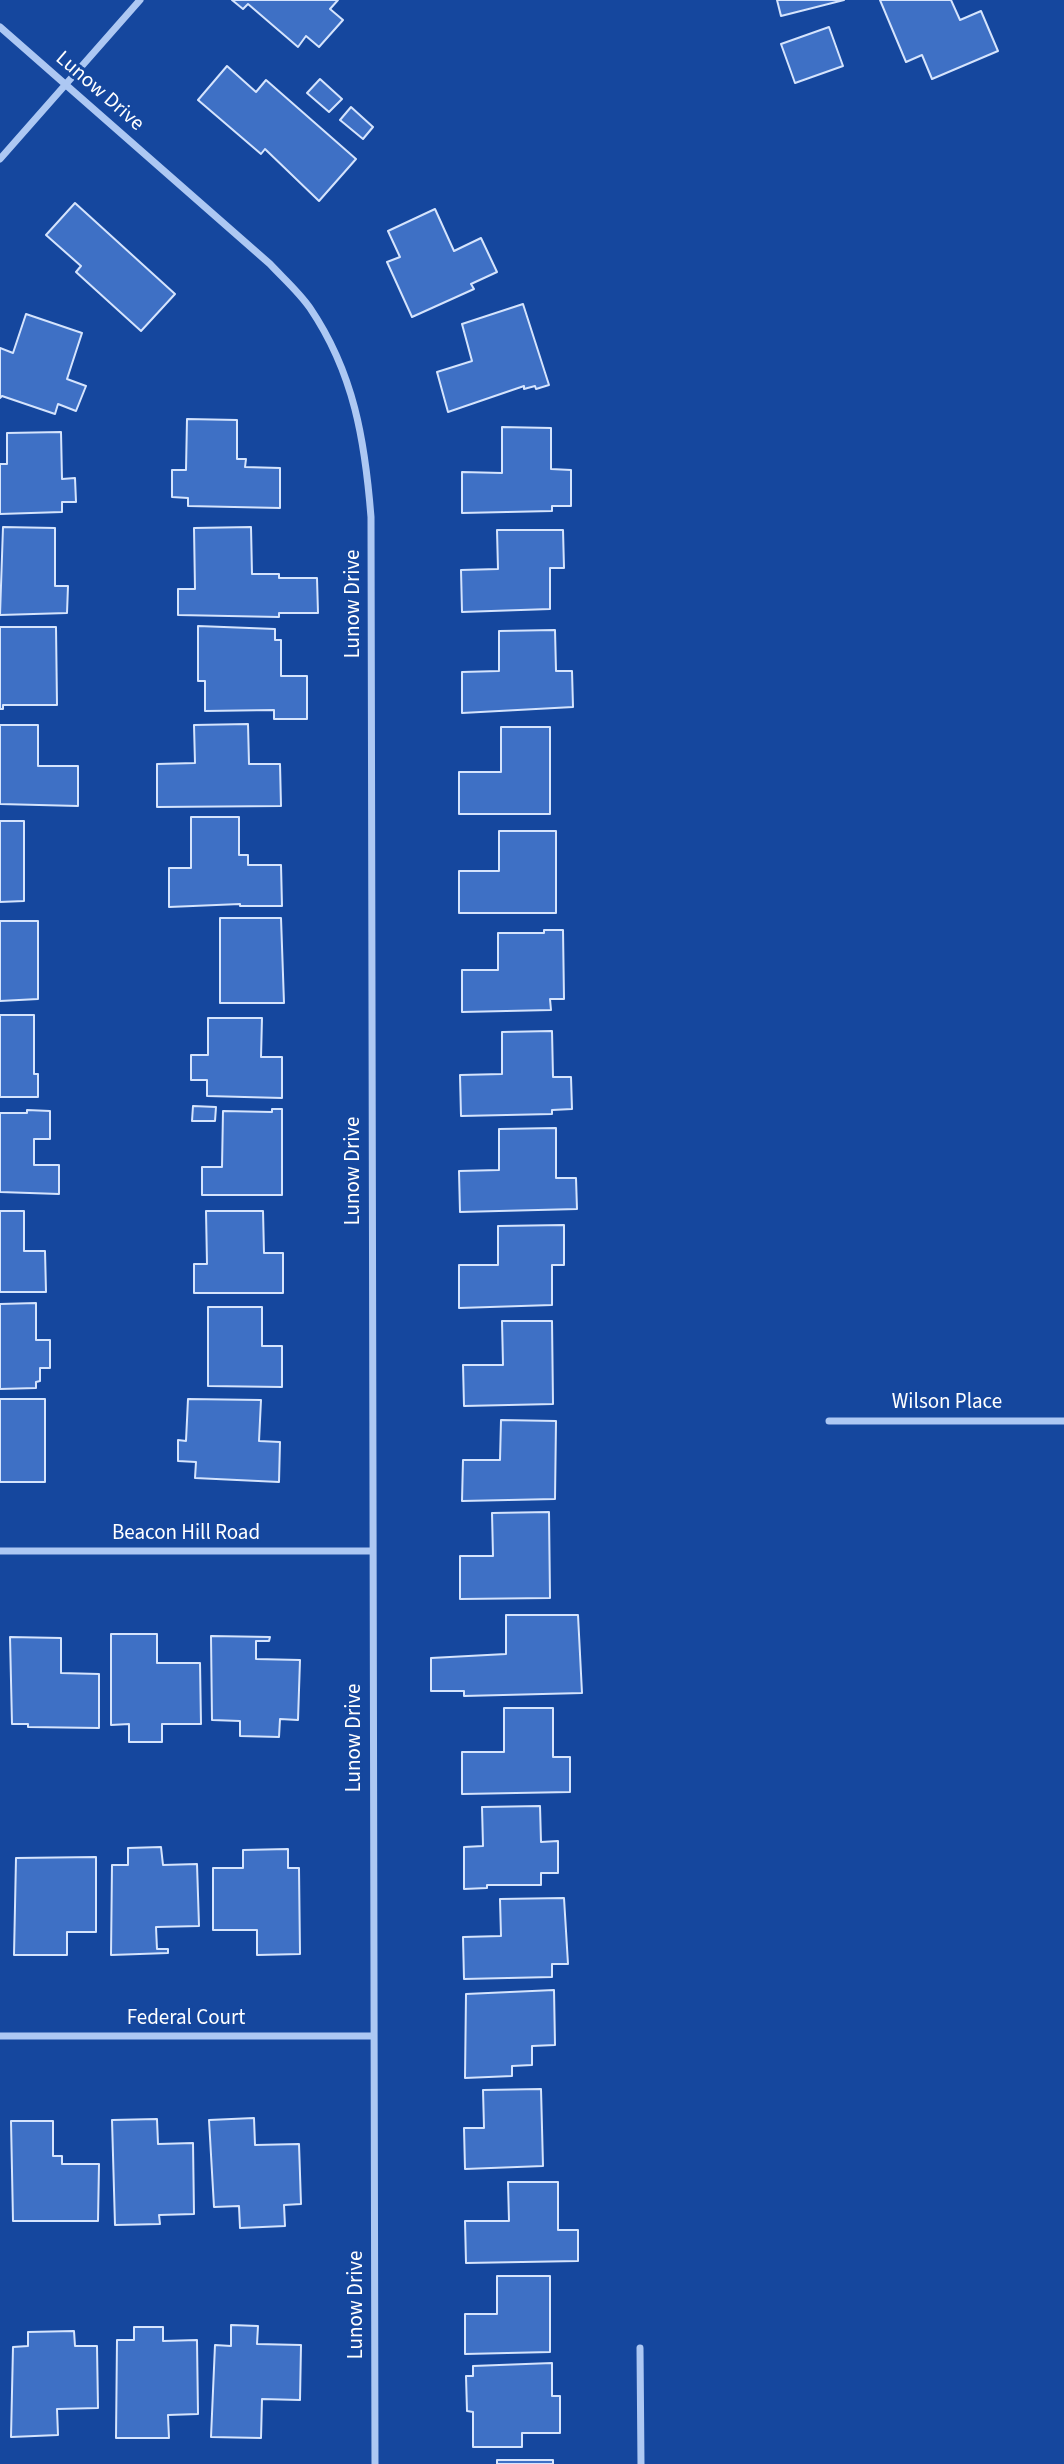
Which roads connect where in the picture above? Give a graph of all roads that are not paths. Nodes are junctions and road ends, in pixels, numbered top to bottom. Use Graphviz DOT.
graph roads {
  1 [pos="140,0"];
  2 [pos="0,27"];
  3 [pos="65,86"];
  4 [pos="0,159"];
  5 [pos="1064,1420"];
  6 [pos="829,1421"];
  7 [pos="0,1551"];
  8 [pos="372,1551"];
  9 [pos="0,2036"];
  10 [pos="373,2036"];
  11 [pos="640,2348"];
  12 [pos="375,2464"];
  13 [pos="641,2464"];
  1 -- 3 [label="street"];
  2 -- 3 [label="street, Lunow Drive"];
  3 -- 4 [label="street"];
  3 -- 8 [label="street, Lunow Drive"];
  5 -- 6 [label="street, Wilson Place"];
  7 -- 8 [label="street, Beacon Hill Road"];
  8 -- 10 [label="street, Lunow Drive"];
  9 -- 10 [label="street, Federal Court"];
  10 -- 12 [label="street, Lunow Drive"];
  11 -- 13 [label="street"];
}
